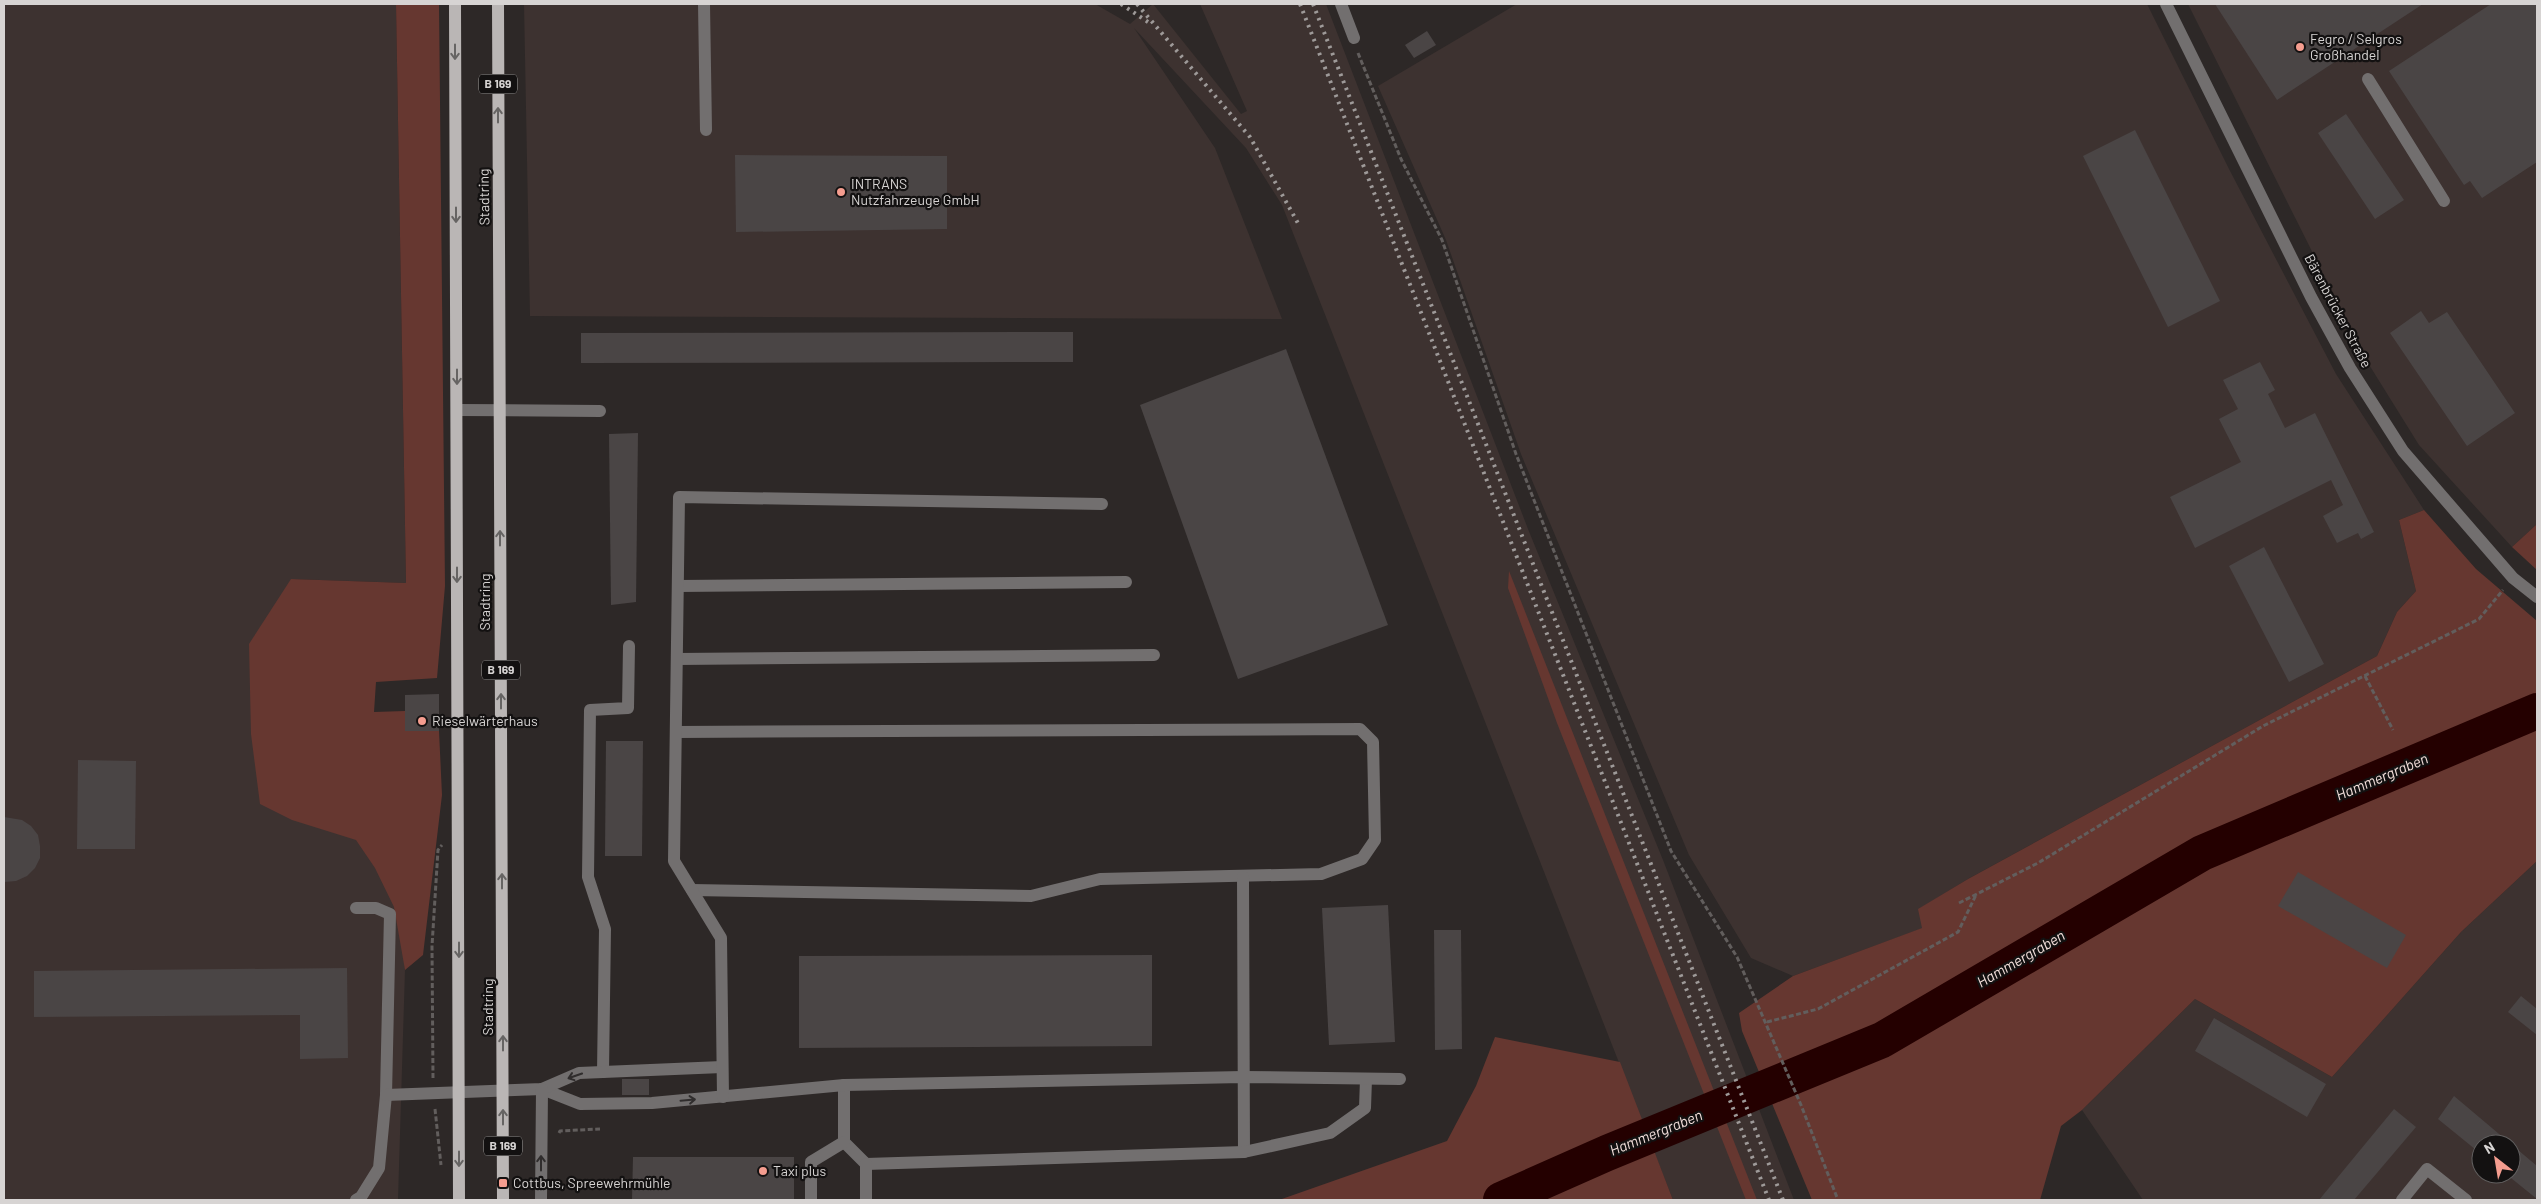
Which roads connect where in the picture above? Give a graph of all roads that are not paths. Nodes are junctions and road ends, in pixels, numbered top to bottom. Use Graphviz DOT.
graph roads {
  1 [pos="455,4"];
  2 [pos="498,4"];
  3 [pos="704,4"];
  4 [pos="1341,4"];
  5 [pos="2166,4"];
  6 [pos="1354,38"];
  7 [pos="2368,79"];
  8 [pos="706,130"];
  9 [pos="2444,201"];
  10 [pos="457,410"];
  11 [pos="499,410"];
  12 [pos="600,410"];
  13 [pos="1102,504"];
  14 [pos="1126,582"];
  15 [pos="678,586"];
  16 [pos="2537,598"];
  17 [pos="629,646"];
  18 [pos="1154,655"];
  19 [pos="677,659"];
  20 [pos="676,732"];
  21 [pos="1243,877"];
  22 [pos="692,890"];
  23 [pos="356,908"];
  24 [pos="722,1067"];
  25 [pos="603,1072"];
  26 [pos="1243,1078"];
  27 [pos="1366,1079"];
  28 [pos="1400,1079"];
  29 [pos="844,1085"];
  30 [pos="542,1089"];
  31 [pos="460,1092"];
  32 [pos="503,1092"];
  33 [pos="386,1095"];
  34 [pos="723,1098"];
  35 [pos="844,1142"];
  36 [pos="1244,1152"];
  37 [pos="866,1164"];
  38 [pos="356,1200"];
  39 [pos="459,1200"];
  40 [pos="503,1200"];
  41 [pos="541,1200"];
  42 [pos="811,1200"];
  43 [pos="866,1200"];
  44 [pos="2402,1200"];
  45 [pos="2466,1200"];
  1 -- 10 [label="main road, Stadtring, one-way"];
  11 -- 2 [label="main road, Stadtring / B 169, one-way"];
  3 -- 8 [label="street"];
  4 -- 6 [label="street"];
  5 -- 16 [label="street, Bärenbrücker Straße"];
  7 -- 9 [label="street"];
  10 -- 11 [label="street"];
  10 -- 31 [label="main road, Stadtring, one-way"];
  11 -- 12 [label="street"];
  32 -- 11 [label="main road, Stadtring / B 169, one-way"];
  13 -- 15 [label="street"];
  14 -- 15 [label="street"];
  15 -- 19 [label="street"];
  17 -- 25 [label="street"];
  18 -- 19 [label="street"];
  19 -- 20 [label="street"];
  20 -- 21 [label="street"];
  20 -- 22 [label="street"];
  21 -- 22 [label="street"];
  21 -- 26 [label="street"];
  22 -- 24 [label="street"];
  23 -- 33 [label="street"];
  24 -- 25 [label="street"];
  24 -- 34 [label="street"];
  25 -- 30 [label="street, one-way"];
  26 -- 27 [label="street"];
  26 -- 29 [label="street"];
  26 -- 36 [label="street"];
  27 -- 28 [label="street"];
  27 -- 36 [label="street"];
  29 -- 34 [label="street"];
  29 -- 35 [label="street"];
  30 -- 32 [label="street"];
  30 -- 34 [label="street, one-way"];
  41 -- 30 [label="street, one-way"];
  31 -- 32 [label="street"];
  31 -- 33 [label="street"];
  31 -- 39 [label="main road, Stadtring, one-way"];
  40 -- 32 [label="main road, Stadtring / B 169, one-way"];
  33 -- 38 [label="street"];
  35 -- 37 [label="street"];
  35 -- 42 [label="street"];
  36 -- 37 [label="street"];
  37 -- 43 [label="street"];
  44 -- 45 [label="street"];
}
